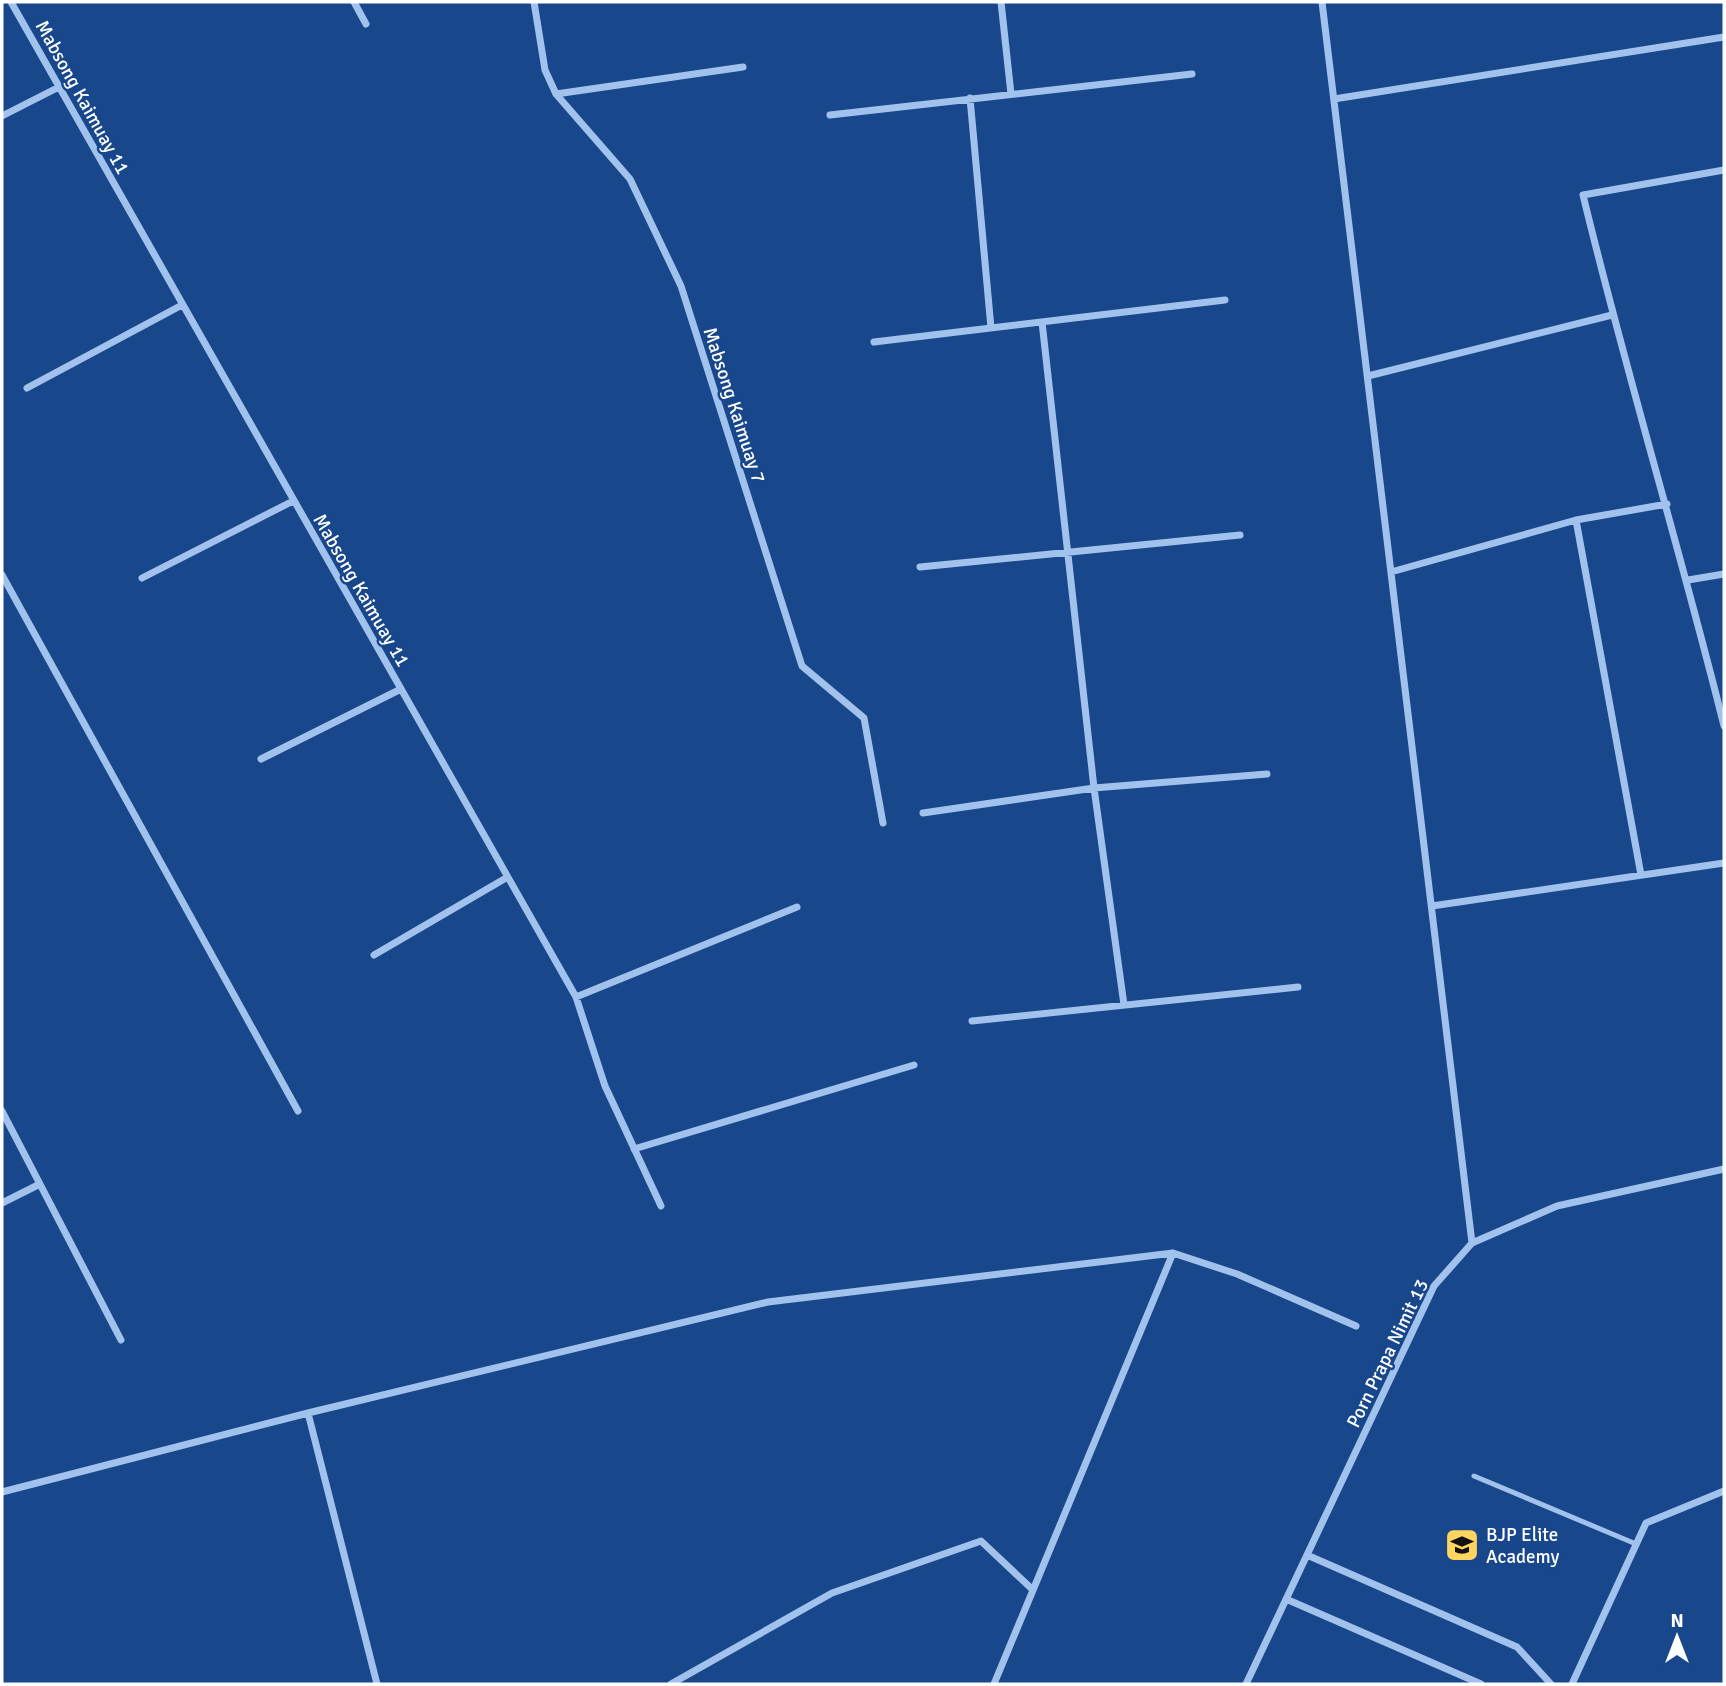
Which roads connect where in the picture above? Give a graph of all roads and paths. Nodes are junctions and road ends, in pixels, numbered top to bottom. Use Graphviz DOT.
graph roads {
  1 [pos="11,2"];
  2 [pos="354,2"];
  3 [pos="534,2"];
  4 [pos="1001,2"];
  5 [pos="1322,2"];
  6 [pos="366,24"];
  7 [pos="1724,37"];
  8 [pos="743,67"];
  9 [pos="1192,74"];
  10 [pos="59,87"];
  11 [pos="556,94"];
  12 [pos="1011,94"];
  13 [pos="970,98"];
  14 [pos="1334,99"];
  15 [pos="830,115"];
  16 [pos="2,116"];
  17 [pos="1724,170"];
  18 [pos="1225,300"];
  19 [pos="182,305"];
  20 [pos="1612,315"];
  21 [pos="1042,321"];
  22 [pos="991,328"];
  23 [pos="874,342"];
  24 [pos="1368,376"];
  25 [pos="27,388"];
  26 [pos="293,501"];
  27 [pos="1667,504"];
  28 [pos="1576,520"];
  29 [pos="1240,535"];
  30 [pos="1070,552"];
  31 [pos="920,566"];
  32 [pos="1391,572"];
  33 [pos="1724,574"];
  34 [pos="2,575"];
  35 [pos="142,578"];
  36 [pos="1688,580"];
  37 [pos="401,689"];
  38 [pos="1724,726"];
  39 [pos="261,759"];
  40 [pos="1267,774"];
  41 [pos="1094,788"];
  42 [pos="923,813"];
  43 [pos="883,822"];
  44 [pos="1724,863"];
  45 [pos="1641,875"];
  46 [pos="506,877"];
  47 [pos="1432,906"];
  48 [pos="797,907"];
  49 [pos="374,955"];
  50 [pos="1298,987"];
  51 [pos="576,998"];
  52 [pos="1124,1005"];
  53 [pos="972,1021"];
  54 [pos="914,1065"];
  55 [pos="2,1111"];
  56 [pos="298,1111"];
  57 [pos="634,1149"];
  58 [pos="1724,1169"];
  59 [pos="40,1184"];
  60 [pos="2,1203"];
  61 [pos="661,1206"];
  62 [pos="1472,1243"];
  63 [pos="1173,1253"];
  64 [pos="1356,1326"];
  65 [pos="121,1340"];
  66 [pos="308,1413"];
  67 [pos="1474,1476"];
  68 [pos="1724,1491"];
  69 [pos="2,1492"];
  70 [pos="1636,1544"];
  71 [pos="1307,1555"];
  72 [pos="1033,1590"];
  73 [pos="1286,1599"];
  74 [pos="377,1684"];
  75 [pos="671,1684"];
  76 [pos="994,1684"];
  77 [pos="1246,1684"];
  78 [pos="1481,1684"];
  79 [pos="1551,1684"];
  80 [pos="1572,1684"];
  1 -- 10 [label="street, Mabsong Kaimuay 11"];
  2 -- 6 [label="street"];
  3 -- 11 [label="street, Mabsong Kaimuay 7"];
  4 -- 12 [label="street"];
  5 -- 14 [label="street"];
  7 -- 14 [label="street"];
  8 -- 11 [label="street"];
  9 -- 12 [label="street"];
  10 -- 16 [label="street"];
  10 -- 19 [label="street, Mabsong Kaimuay 11"];
  11 -- 43 [label="street, Mabsong Kaimuay 7"];
  12 -- 13 [label="street"];
  13 -- 15 [label="street"];
  13 -- 22 [label="street"];
  14 -- 24 [label="street"];
  17 -- 20 [label="street"];
  18 -- 21 [label="street"];
  19 -- 25 [label="street"];
  19 -- 26 [label="street, Mabsong Kaimuay 11"];
  20 -- 24 [label="street"];
  20 -- 27 [label="street"];
  21 -- 22 [label="street"];
  21 -- 30 [label="street"];
  22 -- 23 [label="street"];
  24 -- 32 [label="street"];
  26 -- 35 [label="street"];
  26 -- 37 [label="street, Mabsong Kaimuay 11"];
  27 -- 28 [label="street"];
  27 -- 36 [label="street"];
  28 -- 32 [label="street"];
  28 -- 45 [label="street"];
  29 -- 30 [label="street"];
  30 -- 31 [label="street"];
  30 -- 41 [label="street"];
  32 -- 47 [label="street"];
  33 -- 36 [label="street"];
  34 -- 56 [label="street"];
  36 -- 38 [label="street"];
  37 -- 39 [label="street"];
  37 -- 46 [label="street, Mabsong Kaimuay 11"];
  40 -- 41 [label="street"];
  41 -- 42 [label="street"];
  41 -- 52 [label="street"];
  44 -- 45 [label="street"];
  45 -- 47 [label="street"];
  46 -- 49 [label="street"];
  46 -- 51 [label="street, Mabsong Kaimuay 11"];
  47 -- 62 [label="street"];
  48 -- 51 [label="street"];
  50 -- 52 [label="street"];
  51 -- 57 [label="street, Mabsong Kaimuay 11"];
  52 -- 53 [label="street"];
  54 -- 57 [label="street"];
  55 -- 59 [label="street"];
  57 -- 61 [label="street, Mabsong Kaimuay 11"];
  58 -- 62 [label="street, Porn Prapa Nimit 13"];
  59 -- 60 [label="street"];
  59 -- 65 [label="street"];
  62 -- 71 [label="street, Porn Prapa Nimit 13"];
  63 -- 64 [label="street"];
  63 -- 66 [label="street"];
  63 -- 72 [label="street"];
  66 -- 69 [label="street"];
  66 -- 74 [label="street"];
  67 -- 70 [label="lane"];
  68 -- 70 [label="street"];
  70 -- 80 [label="street"];
  71 -- 73 [label="street, Porn Prapa Nimit 13"];
  71 -- 79 [label="street"];
  72 -- 75 [label="street"];
  72 -- 76 [label="street"];
  73 -- 77 [label="street, Porn Prapa Nimit 13"];
  73 -- 78 [label="street"];
}
